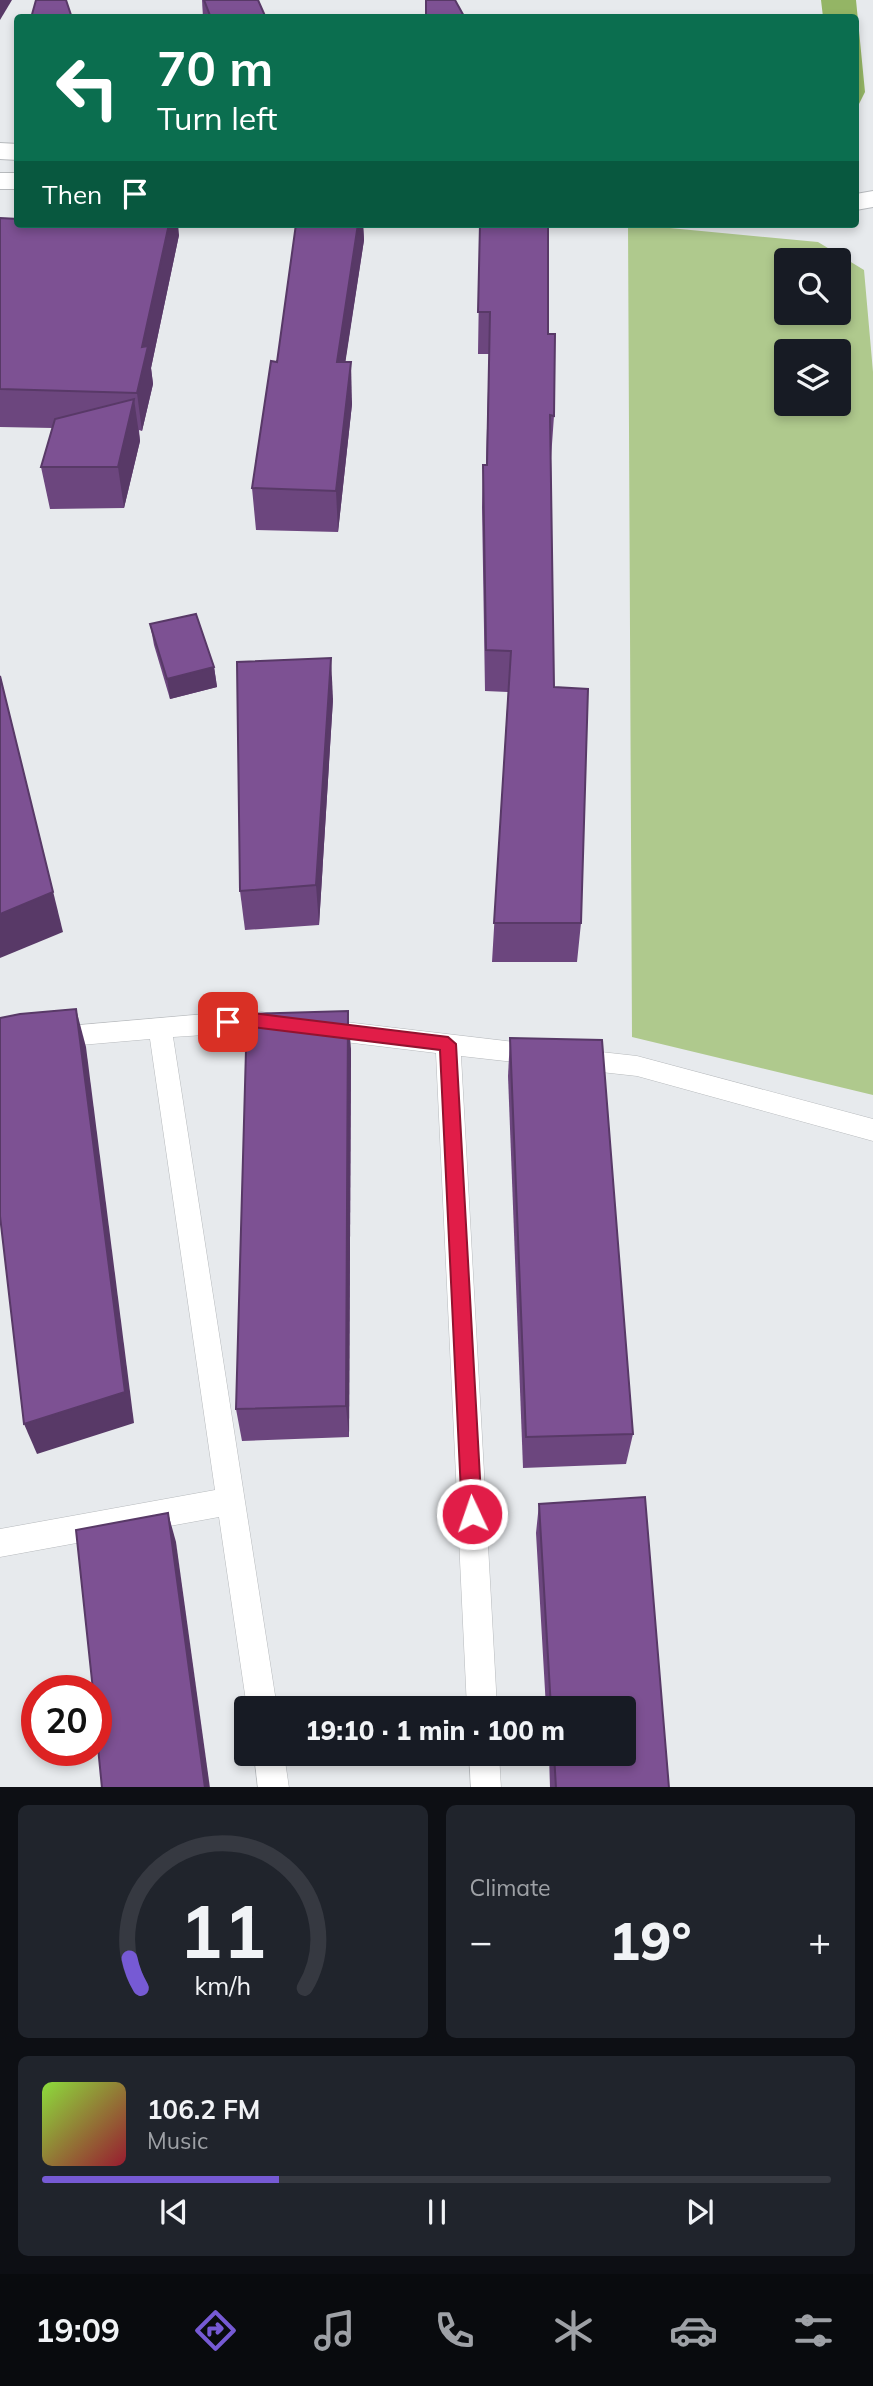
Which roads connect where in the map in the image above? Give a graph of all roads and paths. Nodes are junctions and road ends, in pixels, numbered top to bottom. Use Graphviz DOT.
graph roads {
  1 [pos="160,1028"];
  2 [pos="0,1042"];
  3 [pos="448,1044"];
  4 [pos="873,1130"];
  5 [pos="231,1501"];
  6 [pos="0,1544"];
  7 [pos="260,1696"];
  8 [pos="481,1696"];
  9 [pos="271,1766"];
  10 [pos="485,1766"];
  11 [pos="274,1787"];
  12 [pos="486,1787"];
  1 -- 2 [label="lane"];
  1 -- 3 [label="lane"];
  1 -- 5 [label="lane"];
  3 -- 4 [label="lane"];
  3 -- 8 [label="lane"];
  5 -- 6 [label="lane"];
  5 -- 7 [label="lane"];
  9 -- 11 [label="lane"];
  10 -- 12 [label="lane"];
}
